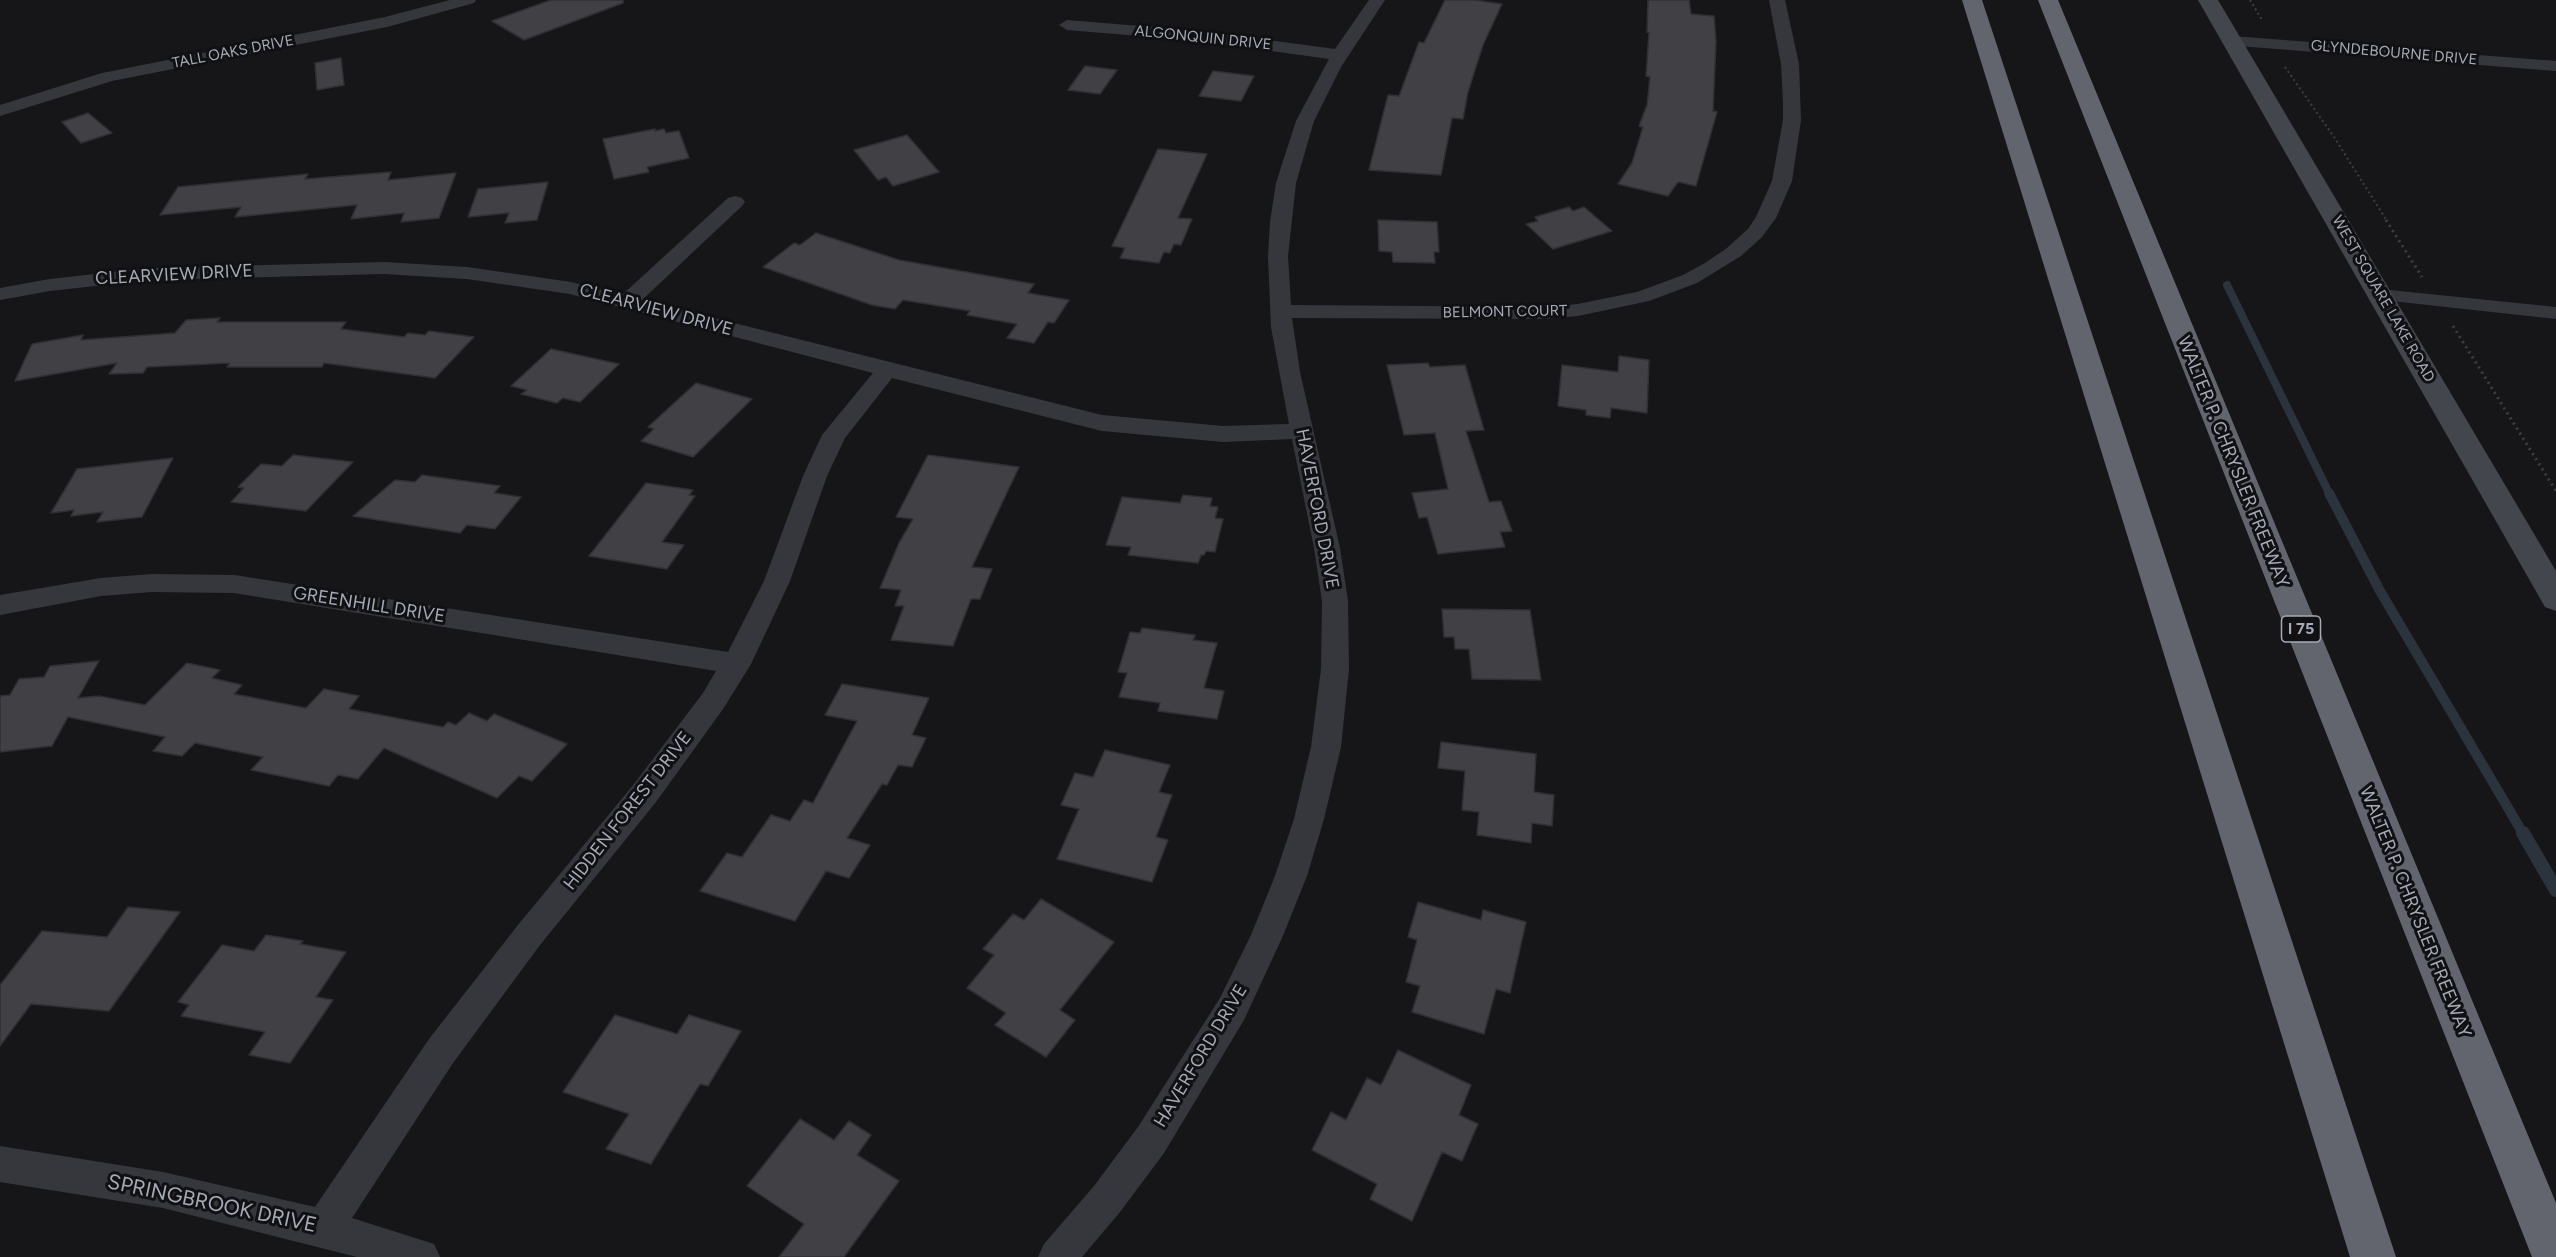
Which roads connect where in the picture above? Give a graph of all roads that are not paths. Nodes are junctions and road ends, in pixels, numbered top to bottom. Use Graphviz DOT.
graph roads {
  1 [pos="468,0"];
  2 [pos="1377,0"];
  3 [pos="1778,0"];
  4 [pos="1972,0"];
  5 [pos="2048,0"];
  6 [pos="2208,0"];
  7 [pos="1067,25"];
  8 [pos="2232,41"];
  9 [pos="1340,55"];
  10 [pos="2556,66"];
  11 [pos="0,111"];
  12 [pos="735,202"];
  13 [pos="0,294"];
  14 [pos="2380,295"];
  15 [pos="627,302"];
  16 [pos="1281,311"];
  17 [pos="2556,313"];
  18 [pos="887,370"];
  19 [pos="1302,431"];
  20 [pos="2556,599"];
  21 [pos="0,605"];
  22 [pos="736,664"];
  23 [pos="0,1164"];
  24 [pos="323,1228"];
  25 [pos="421,1257"];
  26 [pos="1058,1257"];
  27 [pos="2373,1257"];
  28 [pos="2555,1257"];
  1 -- 11 [label="street, TALL OAKS DRIVE"];
  2 -- 9 [label="street, HAVERFORD DRIVE"];
  3 -- 16 [label="street, BELMONT COURT"];
  4 -- 27 [label="highway"];
  5 -- 28 [label="highway, WALTER P. CHRYSLER FREEWAY / I 75"];
  6 -- 8 [label="main road, WEST SQUARE LAKE ROAD"];
  7 -- 9 [label="street, ALGONQUIN DRIVE"];
  8 -- 10 [label="street, GLYNDEBOURNE DRIVE"];
  8 -- 14 [label="main road, WEST SQUARE LAKE ROAD"];
  9 -- 16 [label="street, HAVERFORD DRIVE"];
  12 -- 15 [label="street"];
  13 -- 15 [label="street, CLEARVIEW DRIVE"];
  14 -- 17 [label="street"];
  14 -- 20 [label="main road, WEST SQUARE LAKE ROAD"];
  15 -- 18 [label="street, CLEARVIEW DRIVE"];
  16 -- 19 [label="street, HAVERFORD DRIVE"];
  18 -- 19 [label="street, CLEARVIEW DRIVE"];
  18 -- 22 [label="street, HIDDEN FOREST DRIVE"];
  19 -- 26 [label="street, HAVERFORD DRIVE"];
  21 -- 22 [label="street, GREENHILL DRIVE"];
  22 -- 24 [label="street, HIDDEN FOREST DRIVE"];
  23 -- 24 [label="street, SPRINGBROOK DRIVE"];
  24 -- 25 [label="street, SPRINGBROOK DRIVE"];
}
